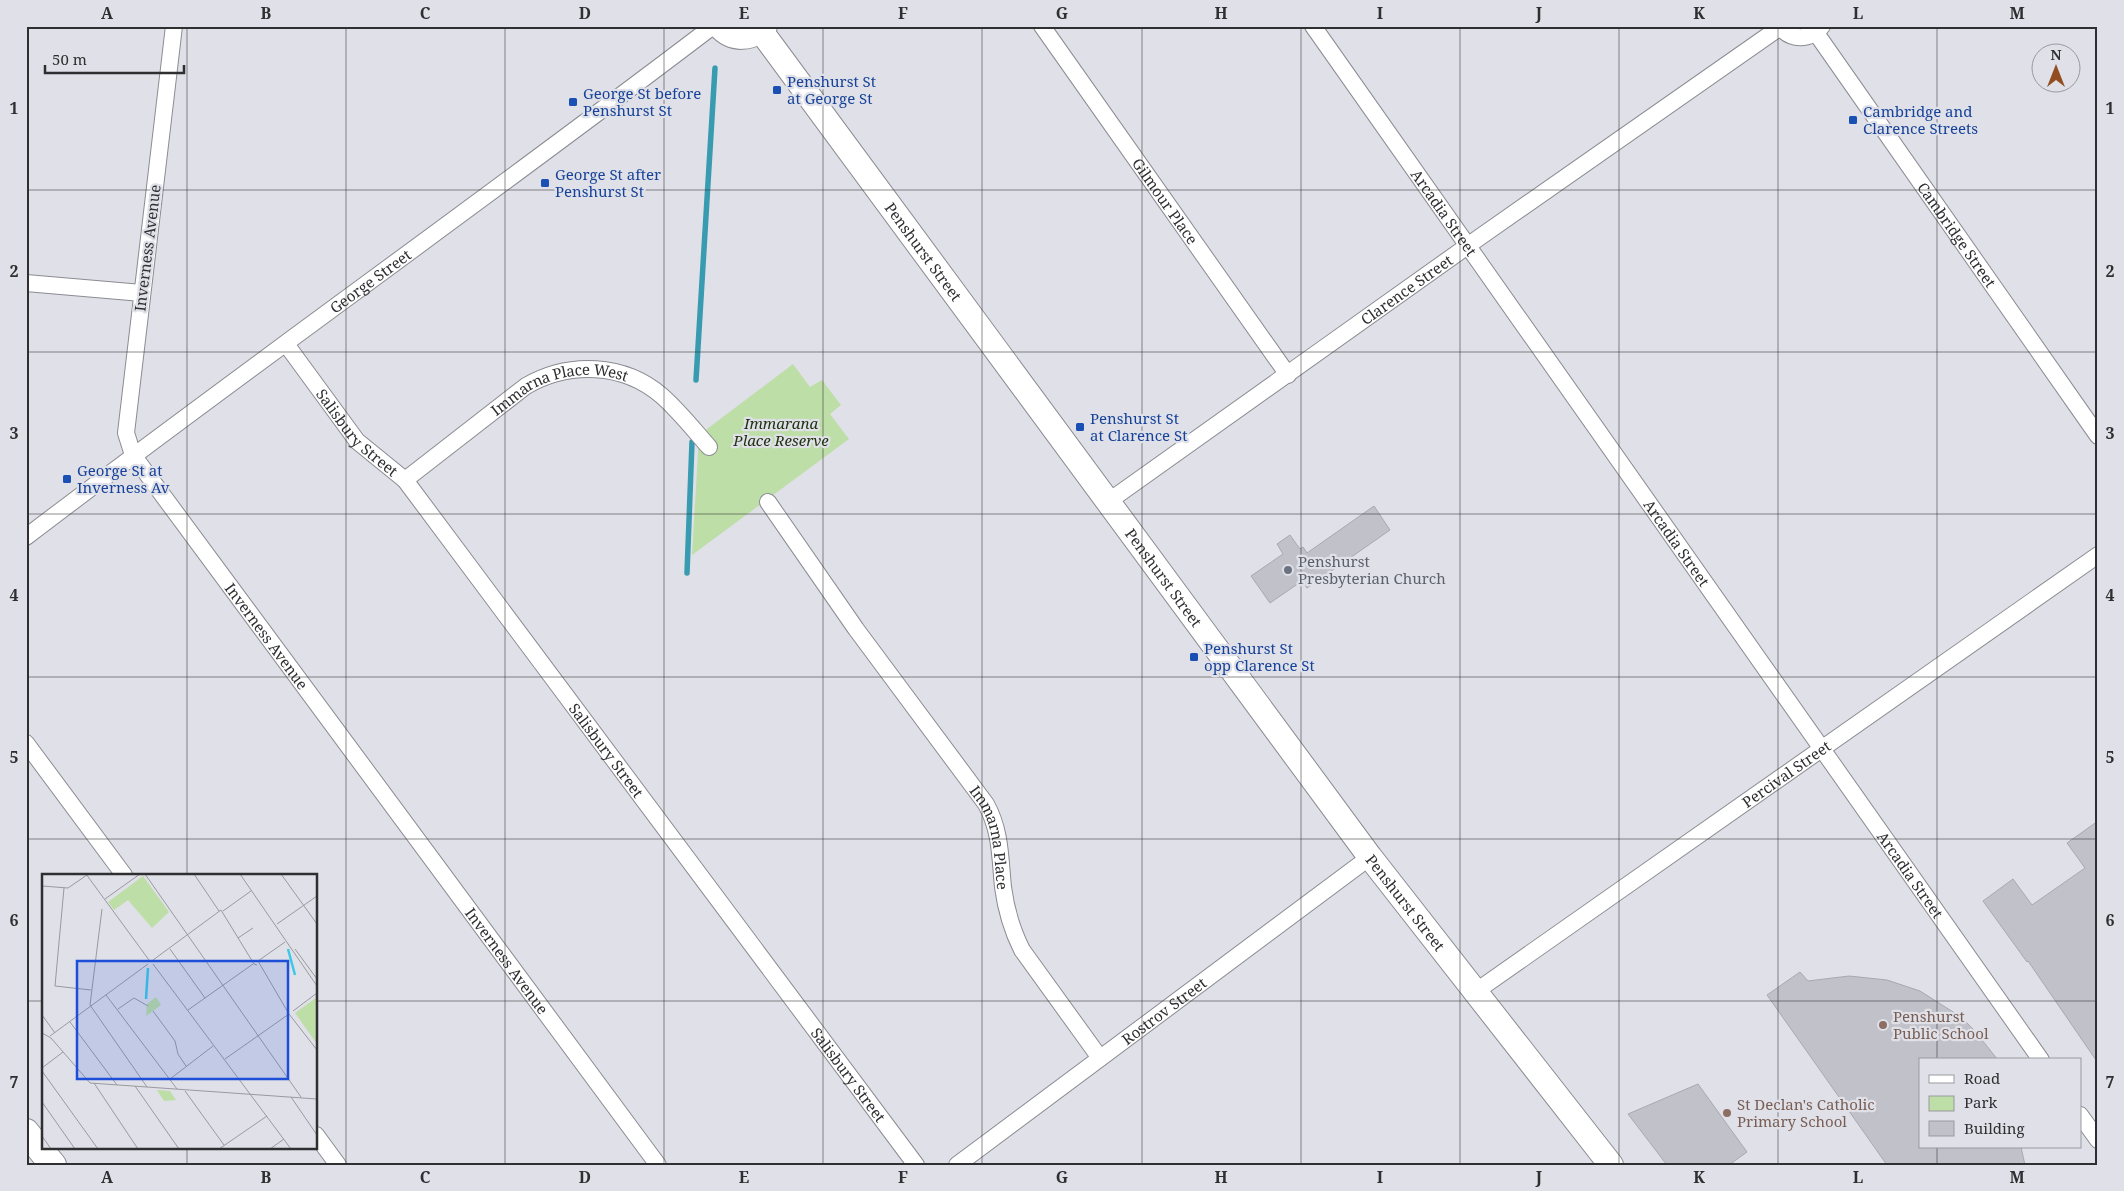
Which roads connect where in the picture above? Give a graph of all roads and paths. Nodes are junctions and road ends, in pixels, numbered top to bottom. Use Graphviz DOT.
graph roads {
  1 [pos="174,26"];
  2 [pos="713,26"];
  3 [pos="719,26"];
  4 [pos="1042,26"];
  5 [pos="1313,26"];
  6 [pos="1779,27"];
  7 [pos="763,29"];
  8 [pos="1819,30"];
  9 [pos="1468,246"];
  10 [pos="26,284"];
  11 [pos="142,293"];
  12 [pos="286,344"];
  13 [pos="1288,375"];
  14 [pos="2098,436"];
  15 [pos="709,447"];
  16 [pos="133,455"];
  17 [pos="406,480"];
  18 [pos="768,502"];
  19 [pos="1109,502"];
  20 [pos="26,537"];
  21 [pos="2098,554"];
  22 [pos="26,743"];
  23 [pos="1823,748"];
  24 [pos="1370,857"];
  25 [pos="123,874"];
  26 [pos="1475,992"];
  27 [pos="1100,1058"];
  28 [pos="2040,1058"];
  29 [pos="2082,1119"];
  30 [pos="26,1132"];
  31 [pos="318,1139"];
  32 [pos="2098,1140"];
  33 [pos="53,1165"];
  34 [pos="338,1165"];
  35 [pos="658,1165"];
  36 [pos="916,1165"];
  37 [pos="958,1165"];
  38 [pos="1611,1165"];
  1 -- 11 [label="street, Inverness Avenue"];
  2 -- 12 [label="street, George Street"];
  3 -- 7 [label="main road"];
  4 -- 13 [label="street, Gilmour Place"];
  5 -- 9 [label="street, Arcadia Street"];
  6 -- 8 [label="street"];
  6 -- 9 [label="street, Clarence Street"];
  7 -- 19 [label="main road, Penshurst Street"];
  8 -- 14 [label="street, Cambridge Street"];
  9 -- 13 [label="street, Clarence Street"];
  9 -- 23 [label="street, Arcadia Street"];
  10 -- 11 [label="street"];
  11 -- 16 [label="street, Inverness Avenue"];
  12 -- 16 [label="street, George Street"];
  12 -- 17 [label="street, Salisbury Street"];
  13 -- 19 [label="street, Clarence Street"];
  15 -- 17 [label="street, Immarna Place West"];
  16 -- 20 [label="street, George Street"];
  16 -- 35 [label="street, Inverness Avenue"];
  17 -- 36 [label="street, Salisbury Street"];
  18 -- 27 [label="street, Immarna Place"];
  19 -- 24 [label="main road, Penshurst Street"];
  21 -- 23 [label="street, Percival Street"];
  22 -- 25 [label="street"];
  23 -- 26 [label="street, Percival Street"];
  23 -- 28 [label="street, Arcadia Street"];
  24 -- 26 [label="main road, Penshurst Street"];
  24 -- 27 [label="street, Rostrov Street"];
  26 -- 38 [label="main road, Penshurst Street"];
  27 -- 37 [label="street, Rostrov Street"];
  29 -- 32 [label="street"];
  30 -- 33 [label="main road"];
  31 -- 34 [label="street"];
}
